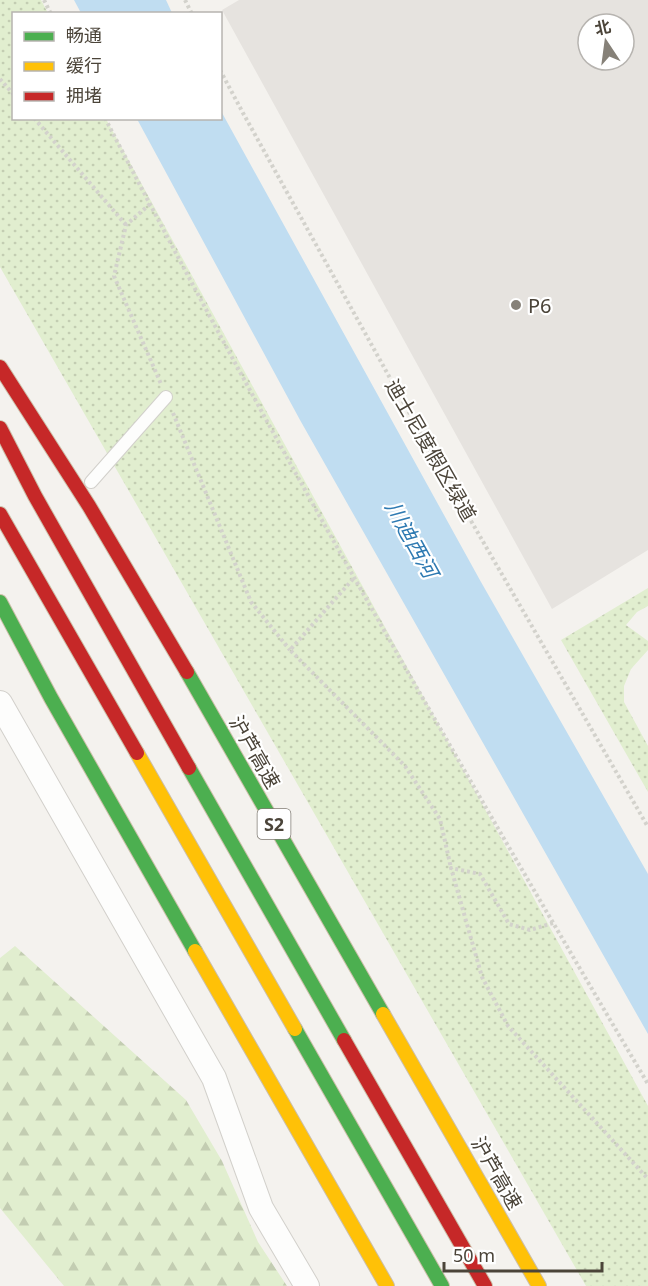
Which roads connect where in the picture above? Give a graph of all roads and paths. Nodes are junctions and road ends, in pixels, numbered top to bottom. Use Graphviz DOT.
graph roads {
  1 [pos="222,74"];
  2 [pos="0,79"];
  3 [pos="12,93"];
  4 [pos="36,120"];
  5 [pos="106,120"];
  6 [pos="150,204"];
  7 [pos="126,225"];
  8 [pos="0,367"];
  9 [pos="166,397"];
  10 [pos="0,428"];
  11 [pos="91,482"];
  12 [pos="0,514"];
  13 [pos="353,579"];
  14 [pos="0,602"];
  15 [pos="290,650"];
  16 [pos="0,703"];
  17 [pos="648,827"];
  18 [pos="451,868"];
  19 [pos="553,922"];
  20 [pos="648,1084"];
  21 [pos="648,1179"];
  22 [pos="307,1286"];
  23 [pos="387,1286"];
  24 [pos="442,1286"];
  25 [pos="485,1286"];
  26 [pos="538,1286"];
  1 -- 17 [label="path, 迪士尼度假区绿道"];
  2 -- 3 [label="path"];
  4 -- 7 [label="path"];
  5 -- 6 [label="path"];
  6 -- 7 [label="path"];
  6 -- 13 [label="path"];
  7 -- 9 [label="path"];
  8 -- 26 [label="highway, 沪芦高速 / S2"];
  9 -- 11 [label="lane"];
  9 -- 15 [label="path"];
  10 -- 25 [label="highway, S2"];
  12 -- 24 [label="highway"];
  13 -- 15 [label="path"];
  13 -- 19 [label="path"];
  14 -- 23 [label="highway"];
  15 -- 18 [label="path"];
  16 -- 22 [label="street"];
  18 -- 19 [label="path"];
  18 -- 21 [label="path"];
  19 -- 20 [label="path"];
}
